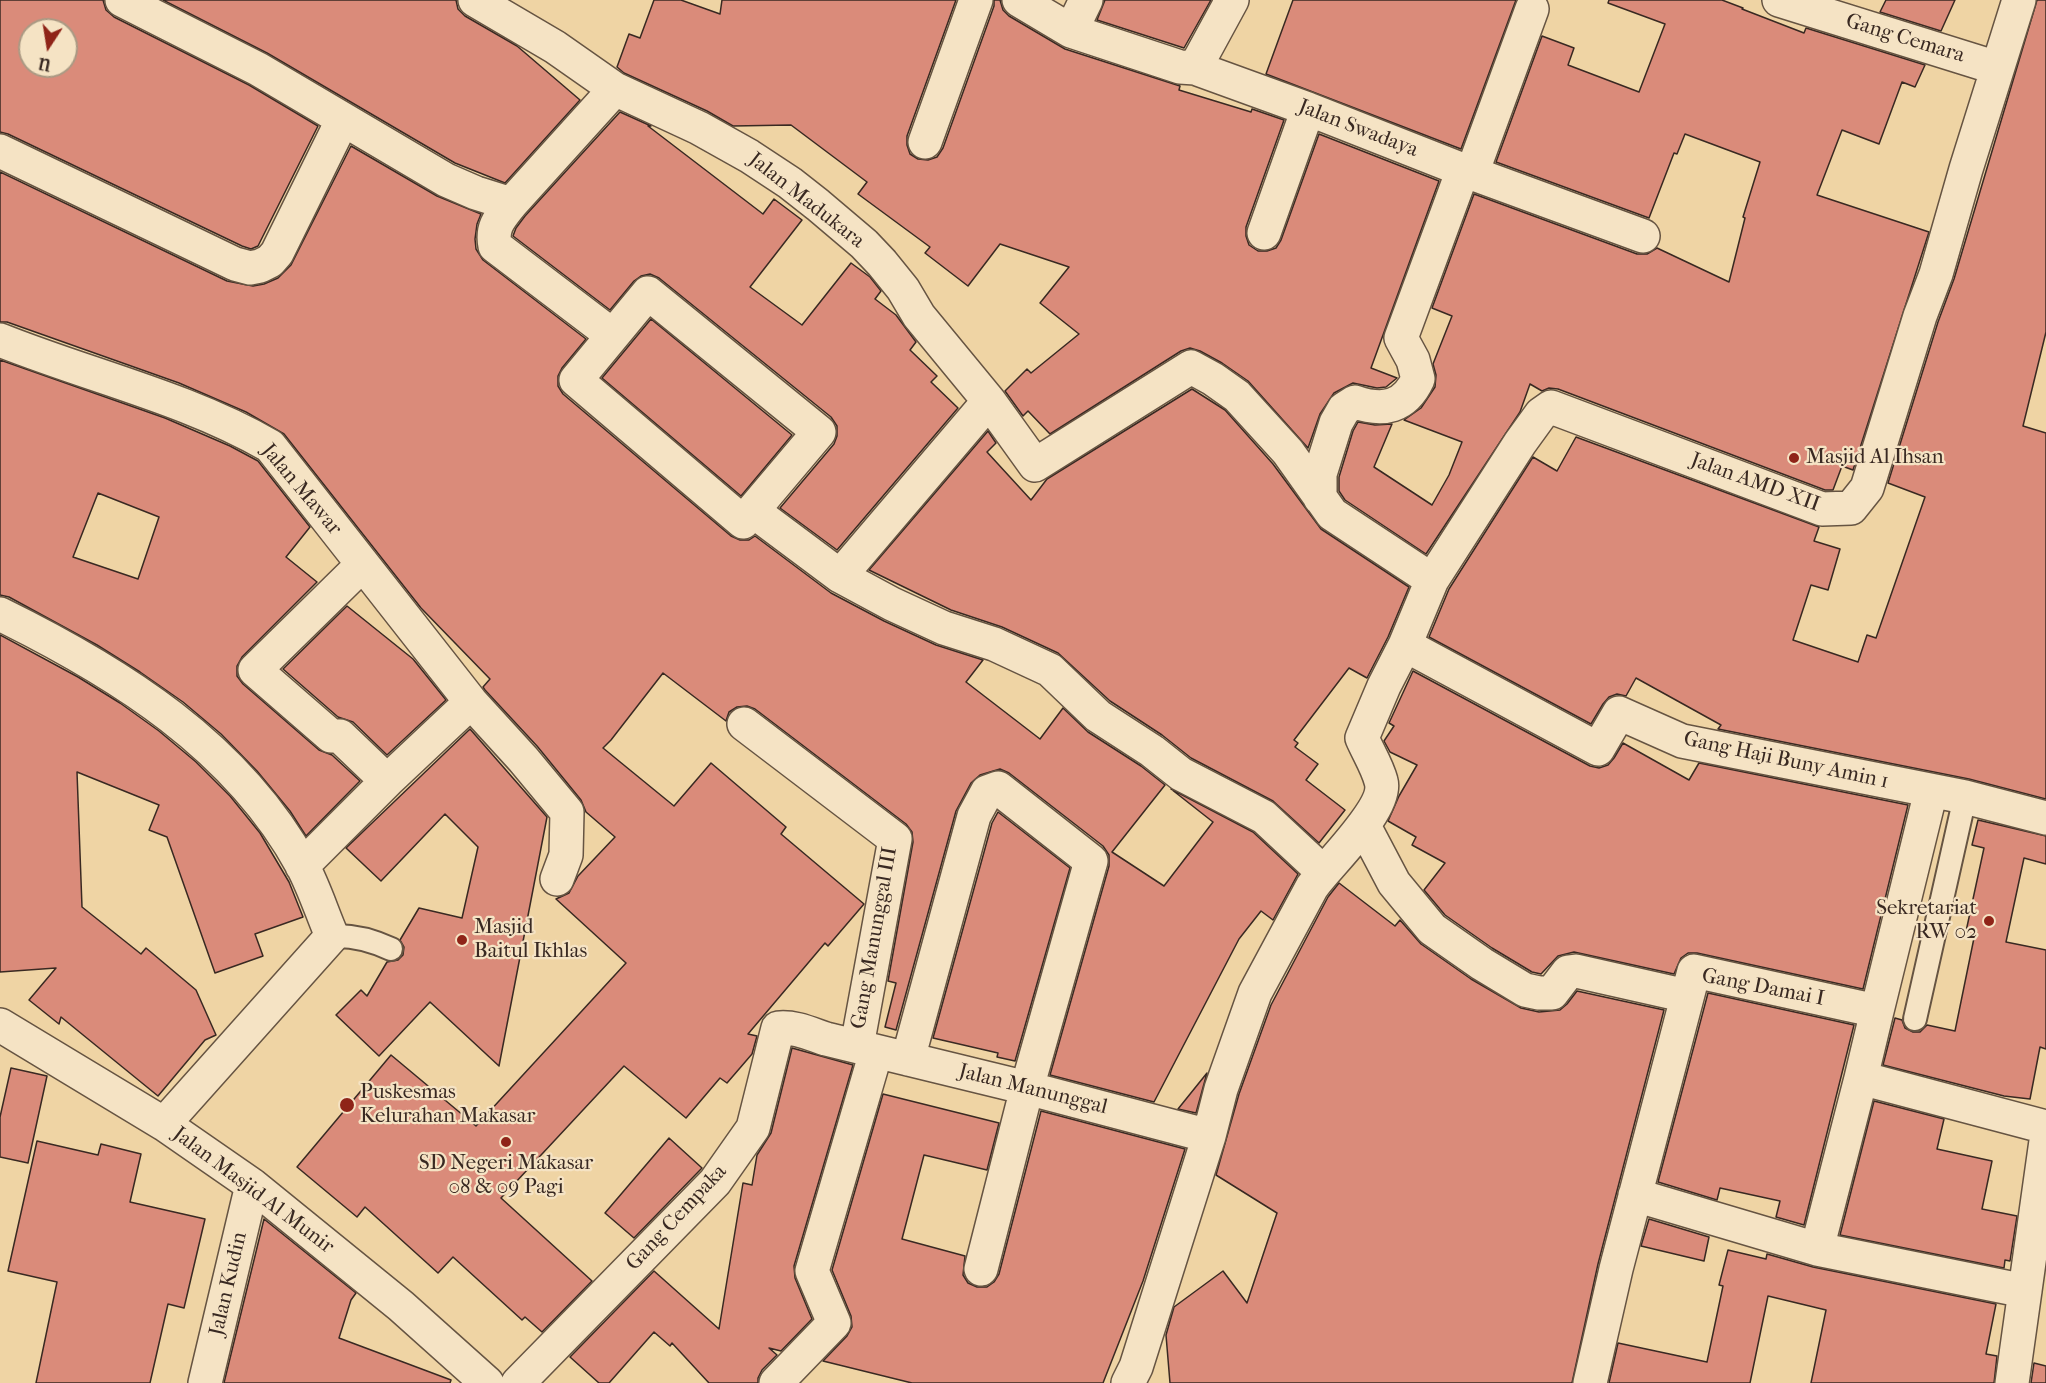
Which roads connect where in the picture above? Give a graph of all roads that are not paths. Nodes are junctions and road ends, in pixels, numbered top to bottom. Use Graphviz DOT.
graph roads {
  1 [pos="122,0"];
  2 [pos="475,0"];
  3 [pos="976,0"];
  4 [pos="1019,0"];
  5 [pos="1086,0"];
  6 [pos="1232,0"];
  7 [pos="1779,0"];
  8 [pos="2019,0"];
  9 [pos="1532,9"];
  10 [pos="1071,31"];
  11 [pos="1195,68"];
  12 [pos="1997,68"];
  13 [pos="615,88"];
  14 [pos="1308,109"];
  15 [pos="343,119"];
  16 [pos="925,142"];
  17 [pos="0,151"];
  18 [pos="1467,172"];
  19 [pos="511,204"];
  20 [pos="1264,233"];
  21 [pos="1643,236"];
  22 [pos="612,335"];
  23 [pos="0,340"];
  24 [pos="989,401"];
  25 [pos="1320,498"];
  26 [pos="753,512"];
  27 [pos="362,565"];
  28 [pos="840,576"];
  29 [pos="1432,580"];
  30 [pos="0,614"];
  31 [pos="1405,645"];
  32 [pos="471,702"];
  33 [pos="744,724"];
  34 [pos="387,781"];
  35 [pos="1930,791"];
  36 [pos="1965,797"];
  37 [pos="2046,818"];
  38 [pos="1364,826"];
  39 [pos="302,866"];
  40 [pos="1323,872"];
  41 [pos="557,879"];
  42 [pos="333,936"];
  43 [pos="390,949"];
  44 [pos="1687,996"];
  45 [pos="1877,1011"];
  46 [pos="1915,1019"];
  47 [pos="0,1025"];
  48 [pos="866,1049"];
  49 [pos="908,1059"];
  50 [pos="1861,1078"];
  51 [pos="1027,1088"];
  52 [pos="164,1124"];
  53 [pos="2046,1127"];
  54 [pos="1209,1136"];
  55 [pos="2046,1141"];
  56 [pos="252,1185"];
  57 [pos="1635,1195"];
  58 [pos="1817,1249"];
  59 [pos="981,1269"];
  60 [pos="2025,1291"];
  61 [pos="206,1383"];
  62 [pos="487,1383"];
  63 [pos="518,1383"];
  64 [pos="776,1383"];
  65 [pos="1128,1383"];
  66 [pos="1590,1383"];
  67 [pos="2012,1383"];
  1 -- 15 [label="street"];
  2 -- 13 [label="street, Jalan Madukara"];
  3 -- 16 [label="street"];
  4 -- 10 [label="street, Jalan Swadaya"];
  5 -- 10 [label="street"];
  6 -- 11 [label="street"];
  7 -- 12 [label="street, Gang Cemara"];
  8 -- 12 [label="street, Jalan AMD XII"];
  9 -- 18 [label="street"];
  10 -- 11 [label="street, Jalan Swadaya"];
  11 -- 14 [label="street, Jalan Swadaya"];
  12 -- 29 [label="street, Jalan AMD XII"];
  13 -- 19 [label="street"];
  13 -- 24 [label="street, Jalan Madukara"];
  14 -- 18 [label="street, Jalan Swadaya"];
  14 -- 20 [label="street"];
  15 -- 17 [label="street"];
  15 -- 19 [label="street"];
  18 -- 21 [label="street, Jalan Swadaya"];
  18 -- 25 [label="street"];
  19 -- 22 [label="street"];
  22 -- 26 [label="street"];
  22 -- 26 [label="street"];
  23 -- 27 [label="street, Jalan Mawar"];
  24 -- 25 [label="street, Jalan Madukara"];
  24 -- 28 [label="street"];
  25 -- 29 [label="street"];
  26 -- 28 [label="street"];
  27 -- 32 [label="street, Jalan Mawar"];
  27 -- 34 [label="street"];
  28 -- 40 [label="street"];
  29 -- 31 [label="street, Jalan AMD XII"];
  30 -- 39 [label="street"];
  31 -- 35 [label="street, Gang Haji Buny Amin 1"];
  31 -- 38 [label="street, Jalan AMD XII"];
  32 -- 34 [label="street"];
  32 -- 41 [label="street, Jalan Mawar"];
  33 -- 48 [label="street, Gang Manunggal III"];
  34 -- 39 [label="street"];
  35 -- 36 [label="street"];
  35 -- 45 [label="street"];
  36 -- 37 [label="street"];
  36 -- 46 [label="lane"];
  38 -- 40 [label="street"];
  38 -- 44 [label="street"];
  39 -- 42 [label="street"];
  40 -- 54 [label="street"];
  42 -- 43 [label="lane"];
  42 -- 52 [label="street"];
  44 -- 45 [label="street, Gang Damai I"];
  44 -- 57 [label="street, Gang Damai I"];
  45 -- 50 [label="street"];
  47 -- 52 [label="street, Jalan Masjid Al Munir"];
  48 -- 49 [label="street, Jalan Manunggal"];
  48 -- 63 [label="street, Gang Cempaka"];
  48 -- 64 [label="street"];
  49 -- 51 [label="street, Jalan Manunggal"];
  49 -- 51 [label="street"];
  50 -- 53 [label="street"];
  50 -- 58 [label="street"];
  51 -- 54 [label="street, Jalan Manunggal"];
  51 -- 59 [label="street"];
  52 -- 56 [label="street, Jalan Masjid Al Munir"];
  54 -- 65 [label="street"];
  55 -- 60 [label="street"];
  56 -- 61 [label="street, Jalan Kudin"];
  56 -- 62 [label="street, Jalan Masjid Al Munir"];
  57 -- 58 [label="street"];
  57 -- 66 [label="street, Gang Damai I"];
  58 -- 60 [label="street"];
  60 -- 67 [label="street"];
}
